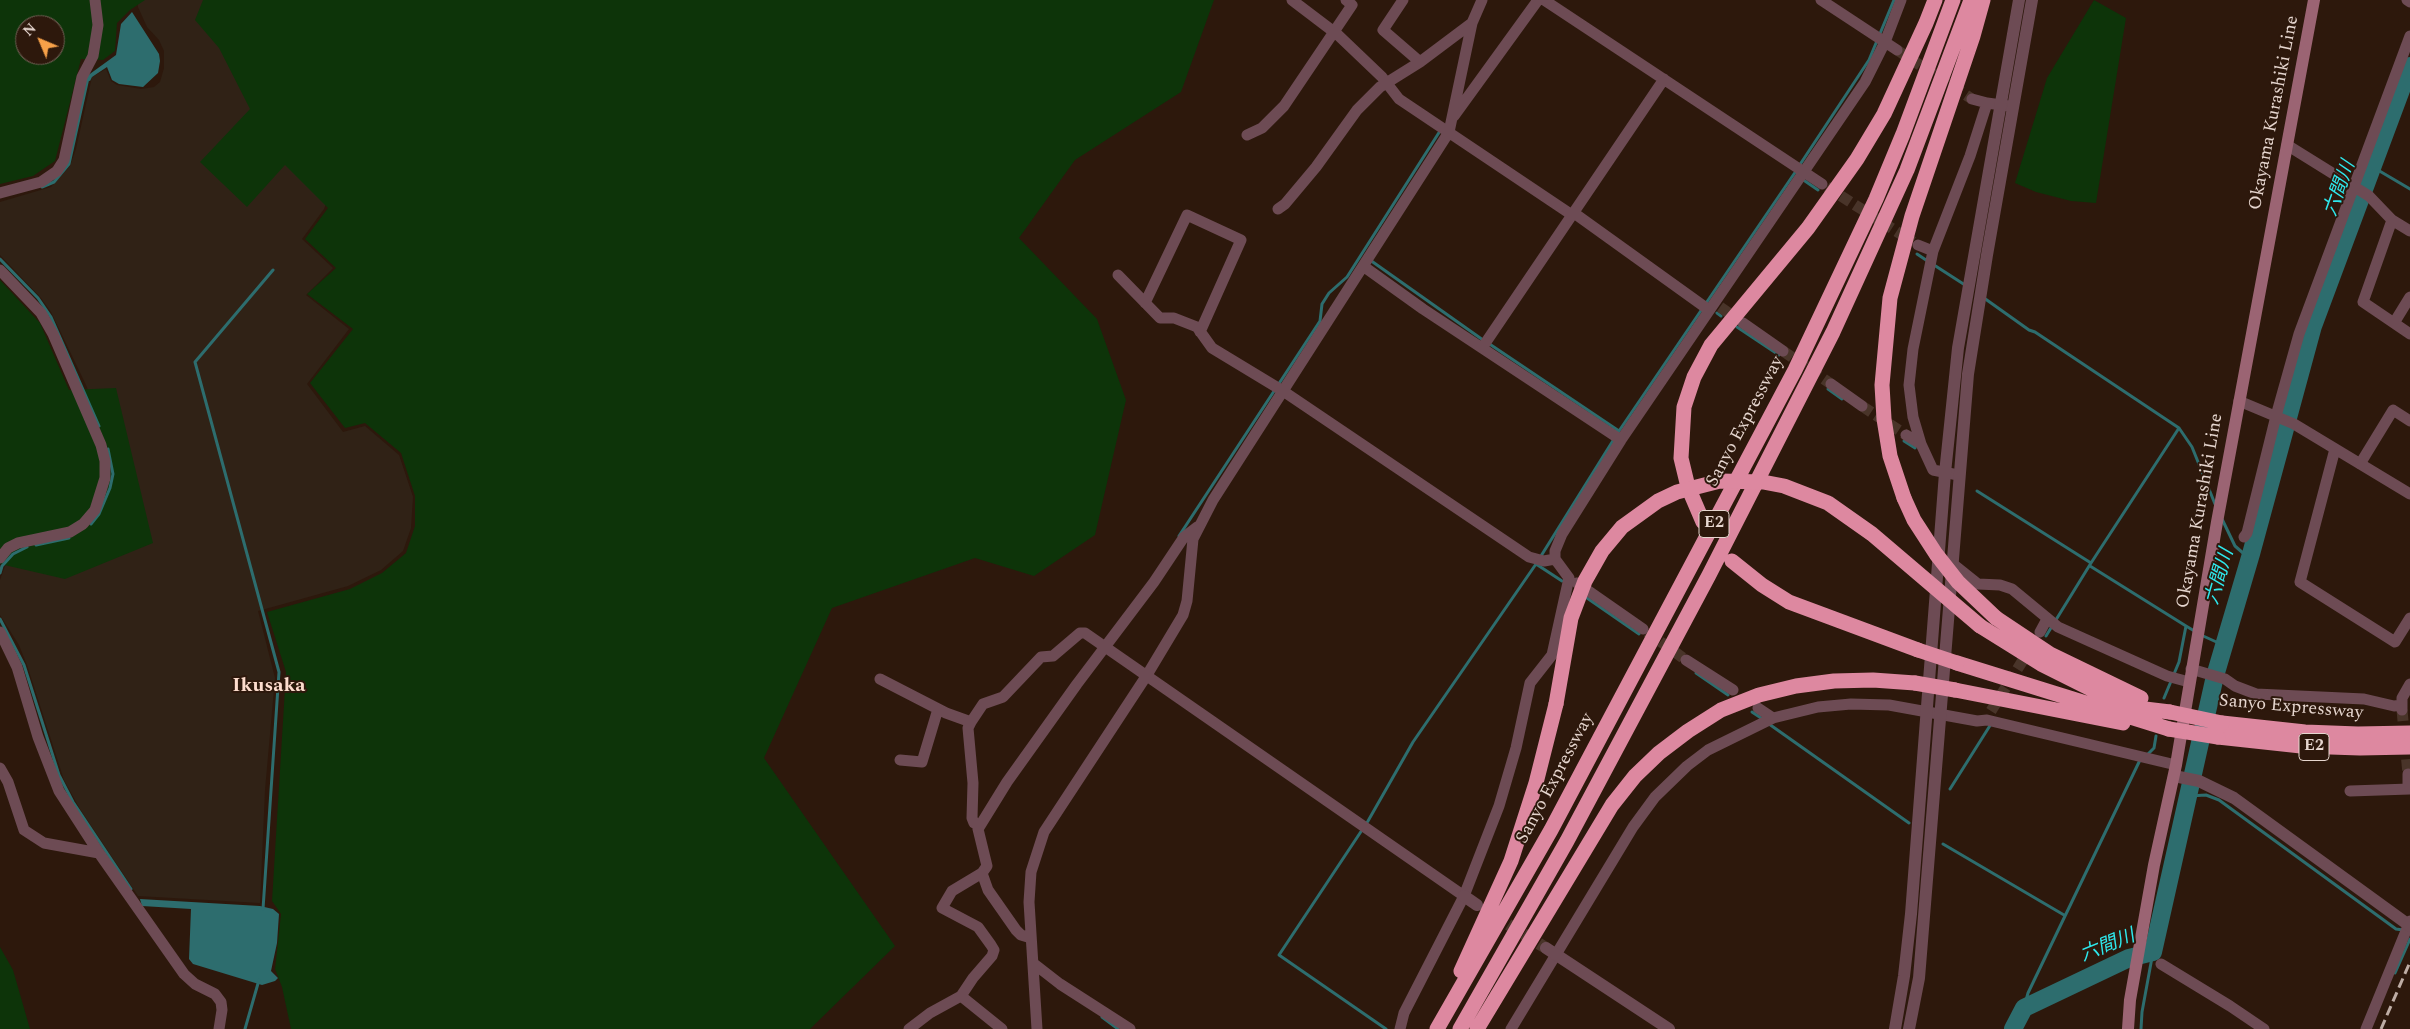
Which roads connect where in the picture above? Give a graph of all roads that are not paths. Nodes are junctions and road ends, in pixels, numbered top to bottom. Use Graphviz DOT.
graph roads {
  1 [pos="95,0"];
  2 [pos="1292,0"];
  3 [pos="1346,0"];
  4 [pos="1402,0"];
  5 [pos="1482,0"];
  6 [pos="1538,0"];
  7 [pos="1544,0"];
  8 [pos="1821,0"];
  9 [pos="1900,0"];
  10 [pos="1935,0"];
  11 [pos="1953,0"];
  12 [pos="1971,0"];
  13 [pos="1983,0"];
  14 [pos="2019,0"];
  15 [pos="2032,0"];
  16 [pos="2314,0"];
  17 [pos="2406,0"];
  18 [pos="2410,2"];
  19 [pos="1472,23"];
  20 [pos="1335,32"];
  21 [pos="2410,36"];
  22 [pos="1881,39"];
  23 [pos="1897,50"];
  24 [pos="1420,62"];
  25 [pos="1661,82"];
  26 [pos="1386,84"];
  27 [pos="1972,99"];
  28 [pos="1993,104"];
  29 [pos="2014,107"];
  30 [pos="1453,117"];
  31 [pos="1449,132"];
  32 [pos="1247,135"];
  33 [pos="2287,145"];
  34 [pos="1800,173"];
  35 [pos="1822,184"];
  36 [pos="2355,187"];
  37 [pos="0,193"];
  38 [pos="1278,208"];
  39 [pos="1573,214"];
  40 [pos="2392,220"];
  41 [pos="2410,231"];
  42 [pos="1918,245"];
  43 [pos="1931,259"];
  44 [pos="1366,261"];
  45 [pos="0,270"];
  46 [pos="1118,274"];
  47 [pos="2410,297"];
  48 [pos="1145,303"];
  49 [pos="1710,307"];
  50 [pos="1743,323"];
  51 [pos="2394,323"];
  52 [pos="1200,332"];
  53 [pos="2410,334"];
  54 [pos="1485,344"];
  55 [pos="1783,351"];
  56 [pos="1831,384"];
  57 [pos="1279,389"];
  58 [pos="2239,401"];
  59 [pos="1862,406"];
  60 [pos="2278,417"];
  61 [pos="2410,421"];
  62 [pos="1906,435"];
  63 [pos="1617,437"];
  64 [pos="1921,444"];
  65 [pos="2335,449"];
  66 [pos="2360,464"];
  67 [pos="1945,473"];
  68 [pos="1958,475"];
  69 [pos="2410,494"];
  70 [pos="1703,522"];
  71 [pos="1198,526"];
  72 [pos="2244,537"];
  73 [pos="0,558"];
  74 [pos="1555,559"];
  75 [pos="1732,561"];
  76 [pos="1953,564"];
  77 [pos="1569,578"];
  78 [pos="2410,618"];
  79 [pos="2051,622"];
  80 [pos="1643,629"];
  81 [pos="0,632"];
  82 [pos="2040,632"];
  83 [pos="1105,645"];
  84 [pos="1686,660"];
  85 [pos="1146,676"];
  86 [pos="2181,676"];
  87 [pos="880,679"];
  88 [pos="2410,684"];
  89 [pos="1733,690"];
  90 [pos="2404,702"];
  91 [pos="1758,708"];
  92 [pos="938,709"];
  93 [pos="1926,710"];
  94 [pos="2170,712"];
  95 [pos="1940,713"];
  96 [pos="1768,720"];
  97 [pos="971,722"];
  98 [pos="2169,729"];
  99 [pos="2220,730"];
  100 [pos="2410,733"];
  101 [pos="2410,747"];
  102 [pos="900,760"];
  103 [pos="0,768"];
  104 [pos="2176,773"];
  105 [pos="2408,774"];
  106 [pos="2409,789"];
  107 [pos="2350,791"];
  108 [pos="978,824"];
  109 [pos="98,853"];
  110 [pos="984,871"];
  111 [pos="1464,896"];
  112 [pos="1478,905"];
  113 [pos="2408,927"];
  114 [pos="1031,938"];
  115 [pos="1551,951"];
  116 [pos="1033,963"];
  117 [pos="2160,964"];
  118 [pos="961,996"];
  119 [pos="219,1029"];
  120 [pos="909,1029"];
  121 [pos="1002,1029"];
  122 [pos="1037,1029"];
  123 [pos="1130,1029"];
  124 [pos="1400,1029"];
  125 [pos="1436,1029"];
  126 [pos="1460,1029"];
  127 [pos="1477,1029"];
  128 [pos="1511,1029"];
  129 [pos="1669,1029"];
  130 [pos="1895,1029"];
  131 [pos="1909,1029"];
  132 [pos="2128,1029"];
  133 [pos="2264,1029"];
  134 [pos="2366,1029"];
  1 -- 37 [label="street"];
  2 -- 20 [label="street"];
  3 -- 20 [label="street"];
  4 -- 24 [label="street"];
  5 -- 19 [label="street"];
  6 -- 30 [label="street"];
  7 -- 25 [label="street"];
  8 -- 22 [label="street"];
  9 -- 22 [label="street"];
  10 -- 70 [label="highway"];
  11 -- 125 [label="highway, Sanyo Expressway / E2"];
  12 -- 126 [label="highway, Sanyo Expressway / E2"];
  13 -- 94 [label="highway, bridge"];
  14 -- 28 [label="street"];
  15 -- 29 [label="street"];
  16 -- 33 [label="main road, Okayama Kurashiki Line"];
  17 -- 18 [label="street"];
  19 -- 24 [label="street"];
  19 -- 30 [label="street"];
  20 -- 26 [label="street"];
  20 -- 32 [label="street"];
  21 -- 36 [label="street"];
  22 -- 23 [label="street"];
  22 -- 34 [label="street"];
  24 -- 26 [label="street"];
  25 -- 34 [label="street"];
  25 -- 39 [label="street"];
  26 -- 31 [label="street"];
  26 -- 38 [label="street"];
  27 -- 28 [label="street"];
  28 -- 29 [label="street"];
  28 -- 43 [label="street"];
  28 -- 67 [label="street"];
  29 -- 68 [label="street"];
  30 -- 31 [label="street"];
  31 -- 39 [label="street"];
  31 -- 44 [label="street"];
  33 -- 36 [label="street"];
  33 -- 58 [label="main road, Okayama Kurashiki Line"];
  34 -- 35 [label="street"];
  34 -- 49 [label="street"];
  36 -- 40 [label="street"];
  36 -- 60 [label="street"];
  39 -- 49 [label="street"];
  39 -- 54 [label="street"];
  40 -- 41 [label="street"];
  40 -- 51 [label="street"];
  42 -- 43 [label="street"];
  43 -- 64 [label="street"];
  44 -- 54 [label="street"];
  44 -- 57 [label="street"];
  45 -- 73 [label="street"];
  46 -- 48 [label="street"];
  47 -- 51 [label="street"];
  48 -- 52 [label="street"];
  48 -- 52 [label="street"];
  49 -- 63 [label="street"];
  50 -- 55 [label="street"];
  51 -- 53 [label="street"];
  52 -- 57 [label="street"];
  54 -- 63 [label="street"];
  56 -- 59 [label="street"];
  57 -- 71 [label="street"];
  57 -- 74 [label="street"];
  58 -- 60 [label="street"];
  58 -- 86 [label="main road, Okayama Kurashiki Line"];
  60 -- 65 [label="street"];
  60 -- 72 [label="street"];
  61 -- 66 [label="street"];
  62 -- 64 [label="street"];
  63 -- 74 [label="street"];
  64 -- 67 [label="street"];
  65 -- 66 [label="street"];
  65 -- 78 [label="street"];
  66 -- 69 [label="street"];
  67 -- 68 [label="street"];
  67 -- 93 [label="street"];
  68 -- 76 [label="street"];
  71 -- 83 [label="street"];
  71 -- 85 [label="street"];
  74 -- 77 [label="street"];
  75 -- 98 [label="highway, bridge"];
  76 -- 79 [label="street"];
  76 -- 95 [label="street"];
  77 -- 80 [label="street"];
  77 -- 111 [label="street"];
  79 -- 82 [label="street"];
  79 -- 86 [label="street"];
  81 -- 109 [label="street"];
  83 -- 85 [label="street"];
  83 -- 97 [label="street"];
  83 -- 108 [label="street"];
  84 -- 89 [label="street"];
  85 -- 111 [label="street"];
  85 -- 114 [label="street"];
  86 -- 90 [label="street"];
  86 -- 104 [label="main road, Okayama Kurashiki Line"];
  87 -- 92 [label="street"];
  88 -- 90 [label="street"];
  91 -- 96 [label="street"];
  92 -- 97 [label="street"];
  92 -- 102 [label="street"];
  93 -- 95 [label="street"];
  93 -- 96 [label="street"];
  93 -- 130 [label="street"];
  94 -- 99 [label="highway, Sanyo Expressway / E2, bridge"];
  94 -- 125 [label="highway, bridge"];
  95 -- 104 [label="street"];
  95 -- 131 [label="street"];
  96 -- 115 [label="street"];
  97 -- 108 [label="street"];
  98 -- 99 [label="highway, Sanyo Expressway / E2, bridge"];
  98 -- 127 [label="highway, bridge"];
  99 -- 100 [label="highway, Sanyo Expressway / E2"];
  99 -- 101 [label="highway, Sanyo Expressway / E2"];
  103 -- 109 [label="street"];
  104 -- 113 [label="street"];
  104 -- 132 [label="main road, Okayama Kurashiki Line"];
  105 -- 106 [label="street"];
  106 -- 107 [label="street"];
  108 -- 110 [label="street"];
  109 -- 119 [label="street"];
  110 -- 114 [label="street"];
  110 -- 118 [label="street"];
  111 -- 112 [label="street"];
  111 -- 124 [label="street"];
  113 -- 134 [label="street"];
  114 -- 116 [label="street"];
  115 -- 128 [label="street"];
  115 -- 129 [label="street"];
  116 -- 122 [label="street"];
  116 -- 123 [label="street"];
  117 -- 133 [label="street"];
  118 -- 120 [label="street"];
  118 -- 121 [label="street"];
}
